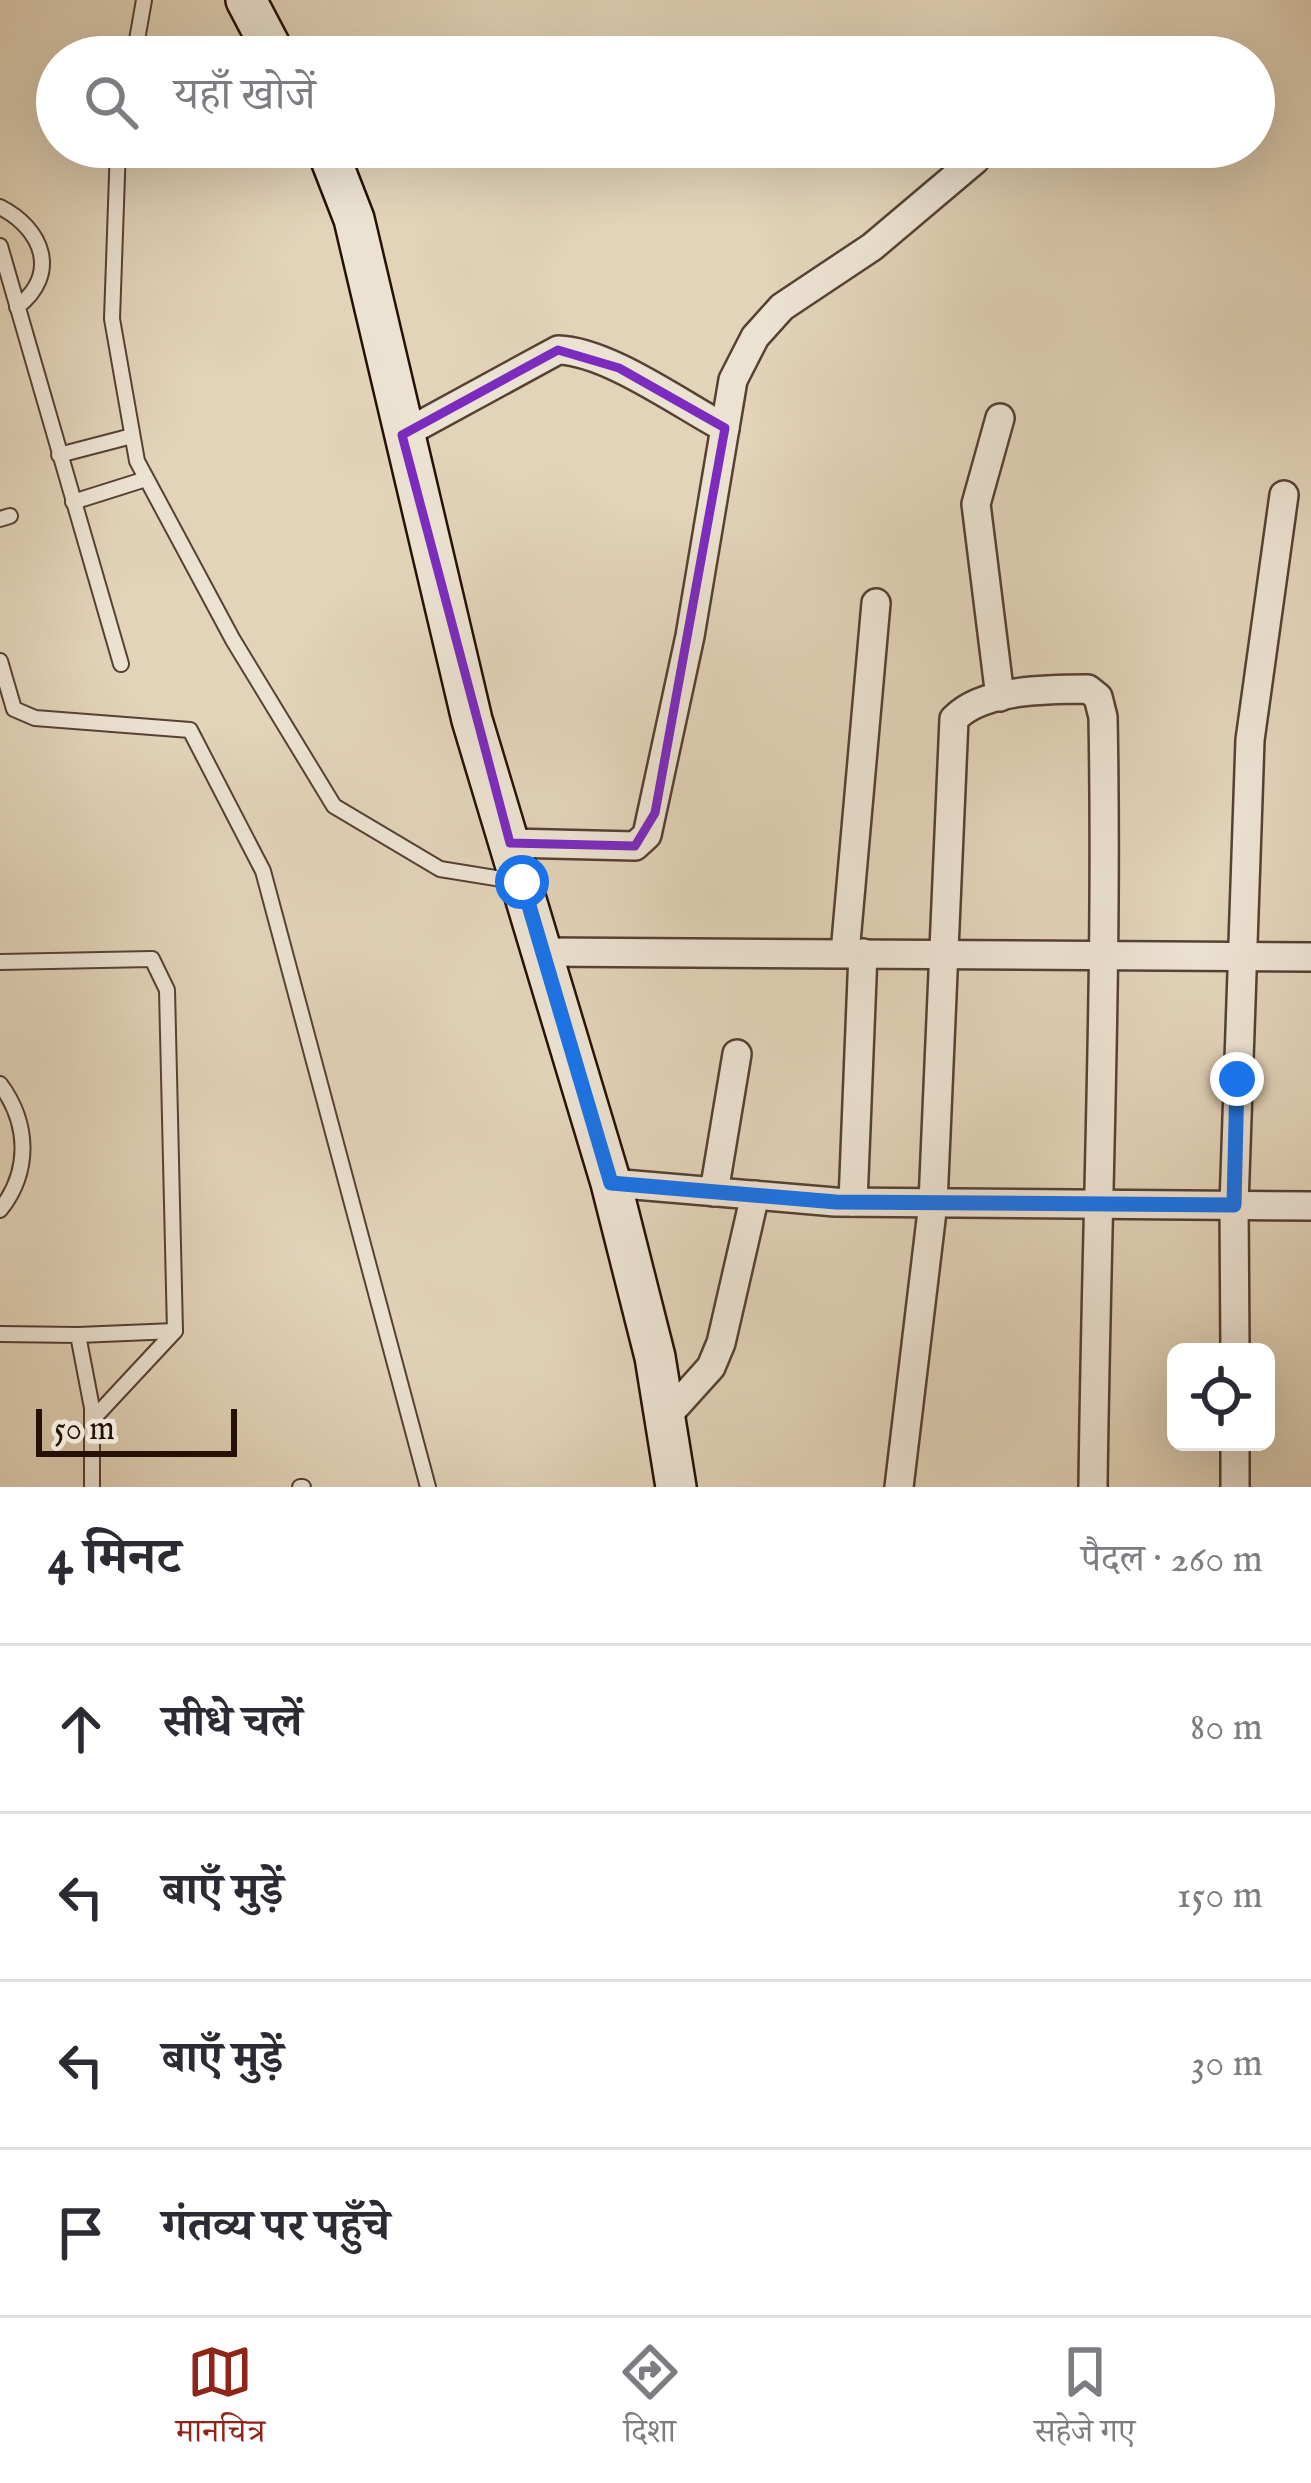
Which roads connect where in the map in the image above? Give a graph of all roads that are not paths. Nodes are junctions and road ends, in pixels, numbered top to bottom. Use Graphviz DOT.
graph roads {
  1 [pos="144,0"];
  2 [pos="246,0"];
  3 [pos="138,36"];
  4 [pos="265,36"];
  5 [pos="117,168"];
  6 [pos="334,168"];
  7 [pos="966,168"];
  8 [pos="0,207"];
  9 [pos="0,246"];
  10 [pos="17,307"];
  11 [pos="1000,418"];
  12 [pos="725,428"];
  13 [pos="402,435"];
  14 [pos="132,436"];
  15 [pos="59,455"];
  16 [pos="146,479"];
  17 [pos="1284,495"];
  18 [pos="73,502"];
  19 [pos="876,603"];
  20 [pos="0,661"];
  21 [pos="121,664"];
  22 [pos="1000,698"];
  23 [pos="510,843"];
  24 [pos="522,882"];
  25 [pos="544,952"];
  26 [pos="854,953"];
  27 [pos="948,953"];
  28 [pos="1107,953"];
  29 [pos="1240,953"];
  30 [pos="1311,957"];
  31 [pos="0,962"];
  32 [pos="737,1054"];
  33 [pos="0,1084"];
  34 [pos="611,1183"];
  35 [pos="714,1192"];
  36 [pos="755,1195"];
  37 [pos="854,1202"];
  38 [pos="933,1203"];
  39 [pos="1096,1204"];
  40 [pos="1234,1205"];
  41 [pos="1311,1205"];
  42 [pos="0,1210"];
  43 [pos="175,1331"];
  44 [pos="0,1334"];
  45 [pos="78,1336"];
  46 [pos="1235,1343"];
  47 [pos="665,1418"];
  48 [pos="93,1419"];
  49 [pos="1235,1451"];
  50 [pos="92,1487"];
  51 [pos="428,1487"];
  52 [pos="676,1487"];
  53 [pos="899,1487"];
  54 [pos="1093,1487"];
  55 [pos="1235,1487"];
  1 -- 3 [label="lane"];
  2 -- 4 [label="street"];
  5 -- 14 [label="lane"];
  6 -- 13 [label="street"];
  7 -- 12 [label="street"];
  8 -- 10 [label="lane"];
  9 -- 10 [label="lane"];
  10 -- 15 [label="lane"];
  11 -- 22 [label="street"];
  12 -- 13 [label="street"];
  12 -- 23 [label="street"];
  13 -- 23 [label="street"];
  14 -- 15 [label="lane"];
  14 -- 16 [label="lane"];
  15 -- 18 [label="lane"];
  16 -- 18 [label="lane"];
  16 -- 24 [label="lane"];
  17 -- 29 [label="street"];
  18 -- 21 [label="lane"];
  19 -- 26 [label="street"];
  20 -- 51 [label="lane"];
  22 -- 27 [label="street"];
  22 -- 28 [label="street"];
  23 -- 24 [label="street"];
  24 -- 25 [label="street"];
  25 -- 26 [label="street"];
  25 -- 34 [label="street"];
  26 -- 27 [label="street"];
  26 -- 37 [label="street"];
  27 -- 28 [label="street"];
  27 -- 38 [label="street"];
  28 -- 29 [label="street"];
  28 -- 39 [label="street"];
  29 -- 30 [label="street"];
  29 -- 40 [label="street"];
  31 -- 43 [label="lane"];
  32 -- 35 [label="street"];
  33 -- 42 [label="lane"];
  34 -- 35 [label="street"];
  34 -- 47 [label="street"];
  35 -- 36 [label="street"];
  36 -- 37 [label="street"];
  36 -- 47 [label="street"];
  37 -- 38 [label="street"];
  38 -- 39 [label="street"];
  38 -- 53 [label="street"];
  39 -- 40 [label="street"];
  39 -- 54 [label="street"];
  40 -- 41 [label="street"];
  40 -- 46 [label="street"];
  43 -- 45 [label="lane"];
  43 -- 48 [label="lane"];
  44 -- 45 [label="lane"];
  45 -- 48 [label="lane"];
  47 -- 52 [label="street"];
  48 -- 50 [label="lane"];
  49 -- 55 [label="street"];
}
